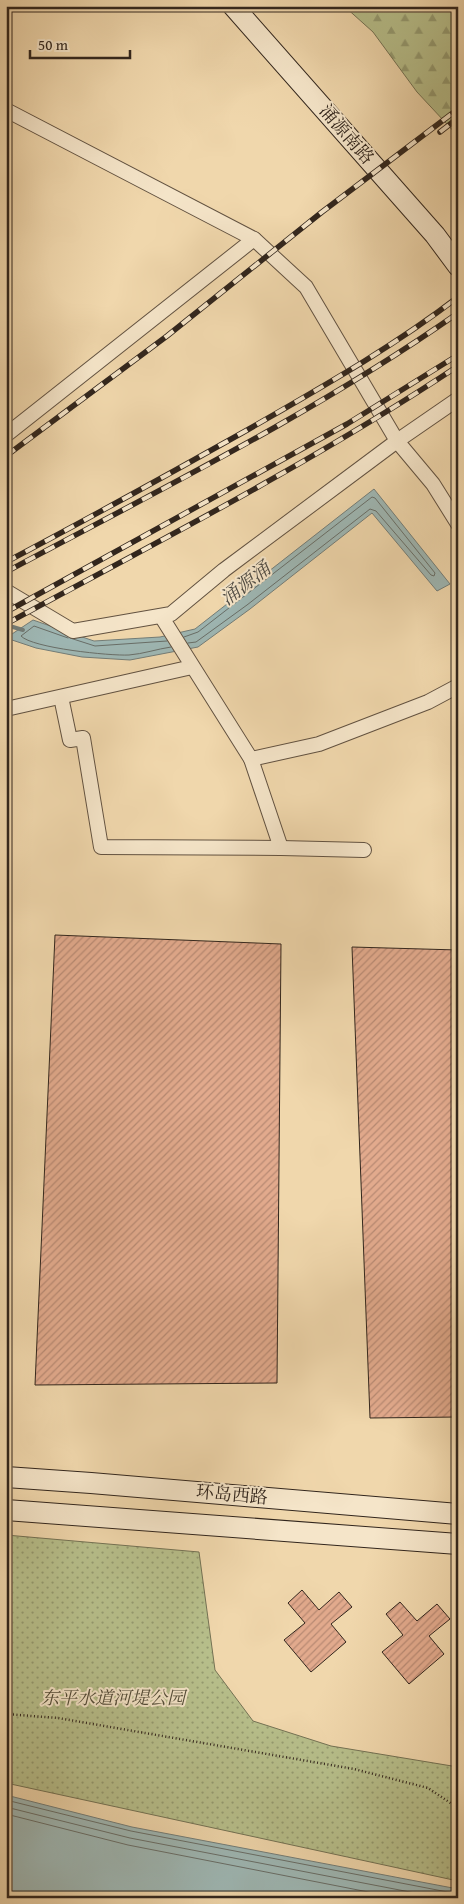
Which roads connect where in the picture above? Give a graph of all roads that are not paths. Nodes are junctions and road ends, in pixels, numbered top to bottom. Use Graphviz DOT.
graph roads {
  1 [pos="233,6"];
  2 [pos="249,6"];
  3 [pos="6,110"];
  4 [pos="254,239"];
  5 [pos="458,254"];
  6 [pos="458,266"];
  7 [pos="458,399"];
  8 [pos="6,435"];
  9 [pos="397,441"];
  10 [pos="458,524"];
  11 [pos="6,591"];
  12 [pos="161,616"];
  13 [pos="192,667"];
  14 [pos="458,686"];
  15 [pos="61,697"];
  16 [pos="6,709"];
  17 [pos="251,759"];
  18 [pos="282,848"];
  19 [pos="364,850"];
  20 [pos="6,1477"];
  21 [pos="6,1510"];
  22 [pos="458,1514"];
  23 [pos="458,1544"];
  1 -- 6 [label="main road, 涌源南路"];
  2 -- 5 [label="main road, 涌源南路"];
  3 -- 4 [label="street"];
  4 -- 8 [label="street"];
  4 -- 9 [label="street"];
  7 -- 9 [label="street"];
  9 -- 10 [label="street"];
  9 -- 12 [label="street"];
  11 -- 12 [label="street"];
  12 -- 13 [label="street"];
  13 -- 15 [label="street"];
  13 -- 17 [label="street"];
  14 -- 17 [label="street"];
  15 -- 16 [label="street"];
  15 -- 18 [label="street"];
  17 -- 18 [label="street"];
  18 -- 19 [label="street"];
  20 -- 22 [label="main road, 环岛西路"];
  21 -- 23 [label="main road, 环岛西路"];
}
